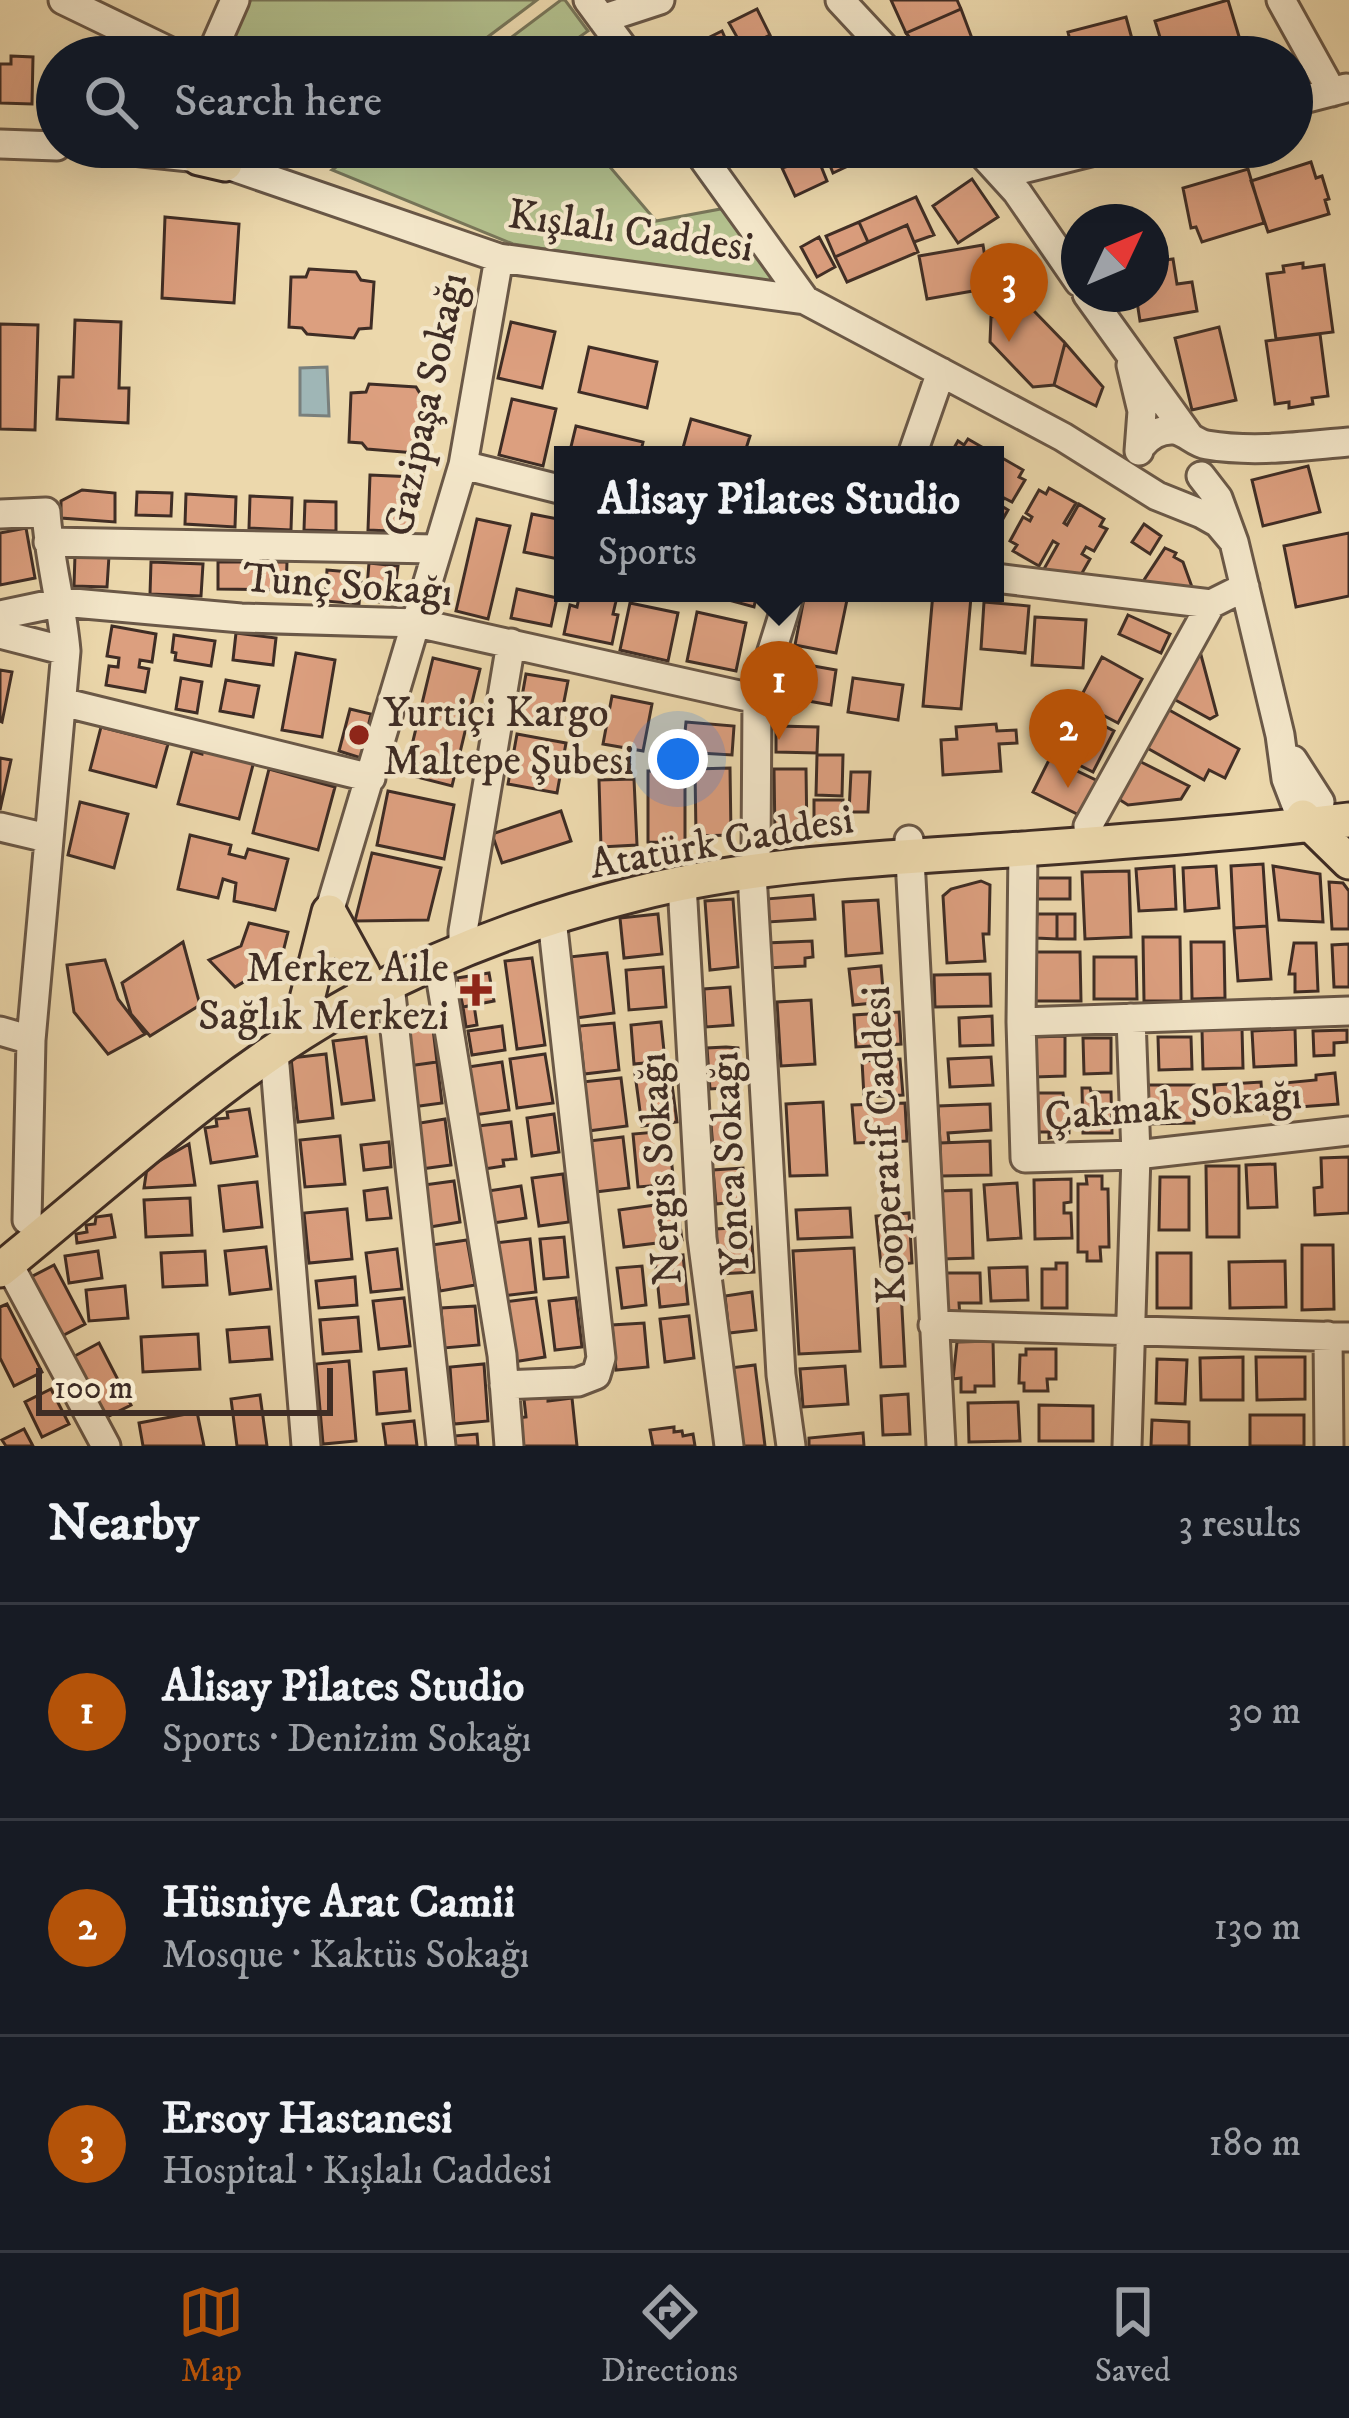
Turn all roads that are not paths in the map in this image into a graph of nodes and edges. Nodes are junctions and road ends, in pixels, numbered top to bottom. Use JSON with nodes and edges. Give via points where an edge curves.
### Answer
{"nodes":[{"id":1,"x":63,"y":0,"type":"edge"},
{"id":2,"x":235,"y":0,"type":"edge"},
{"id":3,"x":660,"y":0,"type":"edge"},
{"id":4,"x":840,"y":0,"type":"edge"},
{"id":5,"x":1281,"y":0,"type":"edge"},
{"id":6,"x":595,"y":9,"type":"edge"},
{"id":7,"x":138,"y":36,"type":"edge"},
{"id":8,"x":219,"y":36,"type":"edge"},
{"id":9,"x":615,"y":36,"type":"edge"},
{"id":10,"x":873,"y":36,"type":"edge"},
{"id":11,"x":1305,"y":36,"type":"edge"},
{"id":12,"x":1313,"y":47,"type":"edge"},
{"id":13,"x":1341,"y":89,"type":"edge"},
{"id":14,"x":0,"y":144,"type":"edge"},
{"id":15,"x":36,"y":145,"type":"edge"},
{"id":16,"x":250,"y":168,"type":"edge"},
{"id":17,"x":710,"y":168,"type":"edge"},
{"id":18,"x":996,"y":168,"type":"edge"},
{"id":19,"x":1026,"y":168,"type":"edge"},
{"id":20,"x":1002,"y":174,"type":"junction"},
{"id":21,"x":1061,"y":257,"type":"edge"},
{"id":22,"x":499,"y":258,"type":"junction"},
{"id":23,"x":805,"y":300,"type":"junction"},
{"id":24,"x":1099,"y":312,"type":"edge"},
{"id":25,"x":1129,"y":355,"type":"junction"},
{"id":26,"x":941,"y":372,"type":"junction"},
{"id":27,"x":1064,"y":437,"type":"junction"},
{"id":28,"x":1349,"y":442,"type":"edge"},
{"id":29,"x":915,"y":446,"type":"edge"},
{"id":30,"x":1141,"y":448,"type":"junction"},
{"id":31,"x":1198,"y":456,"type":"junction"},
{"id":32,"x":463,"y":464,"type":"junction"},
{"id":33,"x":554,"y":488,"type":"edge"},
{"id":34,"x":1155,"y":491,"type":"junction"},
{"id":35,"x":0,"y":514,"type":"edge"},
{"id":36,"x":48,"y":542,"type":"junction"},
{"id":37,"x":1234,"y":542,"type":"junction"},
{"id":38,"x":436,"y":549,"type":"junction"},
{"id":39,"x":1004,"y":579,"type":"edge"},
{"id":40,"x":1245,"y":587,"type":"junction"},
{"id":41,"x":62,"y":602,"type":"junction"},
{"id":42,"x":787,"y":602,"type":"edge"},
{"id":43,"x":1211,"y":604,"type":"junction"},
{"id":44,"x":0,"y":615,"type":"edge"},
{"id":45,"x":417,"y":623,"type":"junction"},
{"id":46,"x":0,"y":634,"type":"edge"},
{"id":47,"x":511,"y":643,"type":"junction"},
{"id":48,"x":65,"y":651,"type":"junction"},
{"id":49,"x":757,"y":700,"type":"junction"},
{"id":50,"x":62,"y":701,"type":"junction"},
{"id":51,"x":371,"y":778,"type":"junction"},
{"id":52,"x":1329,"y":816,"type":"edge"},
{"id":53,"x":1088,"y":826,"type":"junction"},
{"id":54,"x":0,"y":827,"type":"edge"},
{"id":55,"x":47,"y":838,"type":"junction"},
{"id":56,"x":909,"y":848,"type":"junction"},
{"id":57,"x":1023,"y":849,"type":"junction"},
{"id":58,"x":1349,"y":862,"type":"edge"},
{"id":59,"x":754,"y":865,"type":"junction"},
{"id":60,"x":682,"y":884,"type":"junction"},
{"id":61,"x":329,"y":912,"type":"junction"},
{"id":62,"x":552,"y":919,"type":"junction"},
{"id":63,"x":455,"y":948,"type":"junction"},
{"id":64,"x":365,"y":986,"type":"junction"},
{"id":65,"x":1349,"y":1011,"type":"edge"},
{"id":66,"x":303,"y":1015,"type":"junction"},
{"id":67,"x":1131,"y":1018,"type":"junction"},
{"id":68,"x":1021,"y":1022,"type":"junction"},
{"id":69,"x":0,"y":1031,"type":"edge"},
{"id":70,"x":31,"y":1040,"type":"junction"},
{"id":71,"x":274,"y":1053,"type":"junction"},
{"id":72,"x":1349,"y":1131,"type":"edge"},
{"id":73,"x":1136,"y":1155,"type":"junction"},
{"id":74,"x":27,"y":1220,"type":"junction"},
{"id":75,"x":3,"y":1258,"type":"edge"},
{"id":76,"x":933,"y":1325,"type":"junction"},
{"id":77,"x":1133,"y":1329,"type":"junction"},
{"id":78,"x":1339,"y":1336,"type":"edge"},
{"id":79,"x":505,"y":1385,"type":"junction"},
{"id":80,"x":106,"y":1446,"type":"edge"},
{"id":81,"x":306,"y":1446,"type":"edge"},
{"id":82,"x":441,"y":1446,"type":"edge"},
{"id":83,"x":509,"y":1446,"type":"edge"},
{"id":84,"x":729,"y":1446,"type":"edge"},
{"id":85,"x":791,"y":1446,"type":"edge"},
{"id":86,"x":941,"y":1446,"type":"edge"},
{"id":87,"x":1127,"y":1446,"type":"edge"},
{"id":88,"x":1329,"y":1446,"type":"edge"}],
"edges":[{"from":1,"to":7,"type":"street"},
{"from":2,"to":8,"type":"street"},
{"from":3,"to":6,"type":"street"},
{"from":4,"to":10,"type":"street"},
{"from":5,"to":11,"type":"street"},
{"from":6,"to":9,"type":"street"},
{"from":12,"to":13,"type":"street"},
{"from":14,"to":15,"type":"street"},
{"from":16,"to":22,"type":"street","name":"Kışlalı Caddesi"},
{"from":17,"to":23,"type":"street"},
{"from":18,"to":20,"type":"street"},
{"from":19,"to":20,"type":"street"},
{"from":20,"to":21,"type":"street"},
{"from":22,"to":23,"type":"street","name":"Kışlalı Caddesi"},
{"from":22,"to":32,"type":"street","name":"Gazipaşa Sokağı"},
{"from":23,"to":26,"type":"street","name":"Kışlalı Caddesi"},
{"from":24,"to":25,"type":"street"},
{"from":25,"to":30,"type":"street"},
{"from":25,"to":31,"type":"street"},
{"from":26,"to":27,"type":"street","name":"Kışlalı Caddesi"},
{"from":26,"to":29,"type":"street"},
{"from":27,"to":30,"type":"street","name":"Kışlalı Caddesi","via":[[1123,453]]},
{"from":27,"to":34,"type":"street","name":"Kışlalı Caddesi"},
{"from":28,"to":31,"type":"street"},
{"from":30,"to":31,"type":"street","via":[[1158,432],[1179,431]]},
{"from":30,"to":34,"type":"street","via":[[1136,469]]},
{"from":31,"to":34,"type":"street","via":[[1190,491]]},
{"from":31,"to":37,"type":"street"},
{"from":32,"to":33,"type":"street"},
{"from":32,"to":38,"type":"street","name":"Gazipaşa Sokağı"},
{"from":34,"to":37,"type":"street","name":"Kışlalı Caddesi","via":[[1218,524]]},
{"from":35,"to":36,"type":"street","via":[[46,512]]},
{"from":36,"to":38,"type":"street"},
{"from":36,"to":41,"type":"street"},
{"from":37,"to":40,"type":"street"},
{"from":38,"to":45,"type":"street","name":"Gazipaşa Sokağı"},
{"from":39,"to":43,"type":"street"},
{"from":40,"to":43,"type":"street"},
{"from":40,"to":52,"type":"street","via":[[1286,778]]},
{"from":41,"to":44,"type":"street","name":"Tunç Sokağı"},
{"from":41,"to":45,"type":"street","name":"Tunç Sokağı"},
{"from":41,"to":48,"type":"street"},
{"from":42,"to":49,"type":"street","name":"Yonca Sokağı"},
{"from":43,"to":53,"type":"street"},
{"from":45,"to":47,"type":"street","name":"Tunç Sokağı"},
{"from":45,"to":51,"type":"street","name":"Gazipaşa Sokağı"},
{"from":46,"to":48,"type":"street"},
{"from":47,"to":49,"type":"street","name":"Tunç Sokağı"},
{"from":47,"to":63,"type":"street"},
{"from":48,"to":50,"type":"street"},
{"from":49,"to":59,"type":"street","name":"Yonca Sokağı"},
{"from":50,"to":51,"type":"street"},
{"from":50,"to":55,"type":"street"},
{"from":51,"to":61,"type":"street","name":"Gazipaşa Sokağı"},
{"from":52,"to":53,"type":"main road","name":"Atatürk Caddesi"},
{"from":52,"to":57,"type":"main road","name":"Atatürk Caddesi"},
{"from":52,"to":58,"type":"main road"},
{"from":53,"to":56,"type":"main road","name":"Atatürk Caddesi"},
{"from":54,"to":55,"type":"street"},
{"from":55,"to":70,"type":"street"},
{"from":56,"to":57,"type":"main road","name":"Atatürk Caddesi"},
{"from":56,"to":59,"type":"main road","name":"Atatürk Caddesi"},
{"from":56,"to":76,"type":"street","name":"Kooperatif Caddesi"},
{"from":57,"to":68,"type":"street","name":"Çakmak Sokağı"},
{"from":59,"to":60,"type":"main road","name":"Atatürk Caddesi"},
{"from":59,"to":63,"type":"main road","name":"Atatürk Caddesi","via":[[632,877]]},
{"from":59,"to":85,"type":"street","name":"Yonca Sokağı"},
{"from":60,"to":62,"type":"main road","name":"Atatürk Caddesi"},
{"from":60,"to":84,"type":"street","name":"Nergis Sokağı","via":[[702,1238]]},
{"from":61,"to":64,"type":"main road"},
{"from":61,"to":66,"type":"main road"},
{"from":62,"to":63,"type":"main road","name":"Atatürk Caddesi"},
{"from":62,"to":79,"type":"street","via":[[601,1358],[596,1375],[578,1382]]},
{"from":63,"to":64,"type":"main road","name":"Atatürk Caddesi"},
{"from":63,"to":79,"type":"street"},
{"from":64,"to":66,"type":"main road","name":"Atatürk Caddesi"},
{"from":64,"to":71,"type":"main road","name":"Atatürk Caddesi"},
{"from":64,"to":82,"type":"street"},
{"from":65,"to":67,"type":"street"},
{"from":66,"to":74,"type":"main road","name":"Atatürk Caddesi"},
{"from":67,"to":68,"type":"street"},
{"from":67,"to":73,"type":"street"},
{"from":68,"to":73,"type":"street","name":"Çakmak Sokağı","via":[[1025,1158]]},
{"from":69,"to":70,"type":"street"},
{"from":70,"to":74,"type":"street"},
{"from":71,"to":75,"type":"main road","name":"Atatürk Caddesi"},
{"from":71,"to":81,"type":"street"},
{"from":72,"to":73,"type":"street","name":"Çakmak Sokağı"},
{"from":73,"to":77,"type":"street"},
{"from":74,"to":75,"type":"main road","name":"Atatürk Caddesi"},
{"from":75,"to":80,"type":"street"},
{"from":76,"to":77,"type":"street"},
{"from":76,"to":86,"type":"street","name":"Kooperatif Caddesi"},
{"from":77,"to":78,"type":"street"},
{"from":77,"to":87,"type":"street"},
{"from":78,"to":88,"type":"street"},
{"from":79,"to":83,"type":"street"}]}
